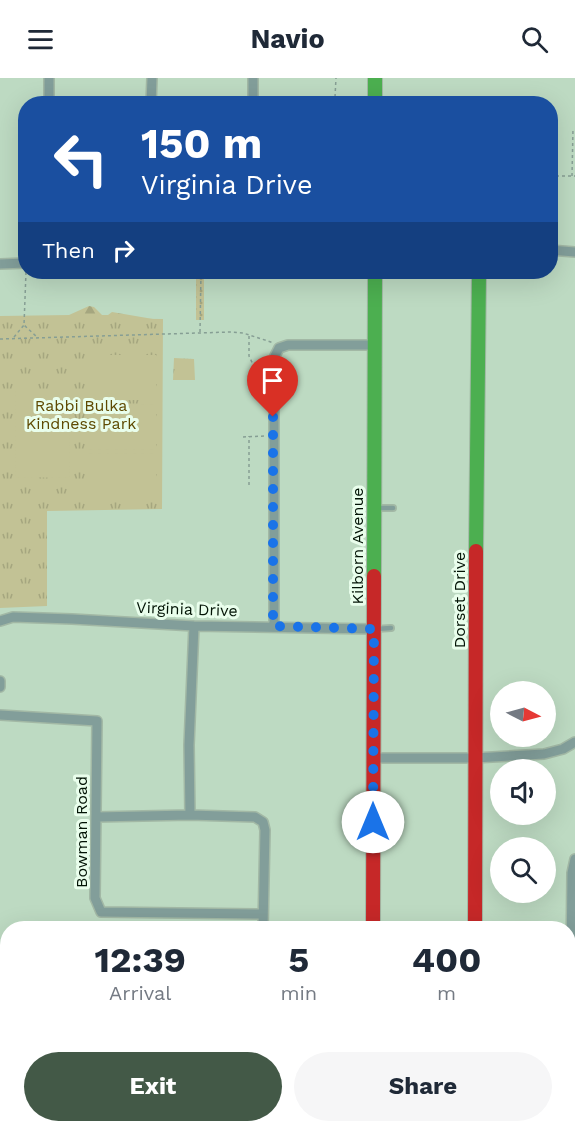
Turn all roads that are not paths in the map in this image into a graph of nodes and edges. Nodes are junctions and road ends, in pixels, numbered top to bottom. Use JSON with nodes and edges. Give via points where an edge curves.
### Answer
{"nodes":[{"id":1,"x":49,"y":78,"type":"edge"},
{"id":2,"x":152,"y":78,"type":"edge"},
{"id":3,"x":253,"y":78,"type":"edge"},
{"id":4,"x":375,"y":78,"type":"edge"},
{"id":5,"x":49,"y":96,"type":"edge"},
{"id":6,"x":151,"y":96,"type":"edge"},
{"id":7,"x":252,"y":96,"type":"edge"},
{"id":8,"x":375,"y":96,"type":"edge"},
{"id":9,"x":558,"y":251,"type":"edge"},
{"id":10,"x":575,"y":252,"type":"edge"},
{"id":11,"x":18,"y":263,"type":"edge"},
{"id":12,"x":0,"y":264,"type":"edge"},
{"id":13,"x":375,"y":279,"type":"edge"},
{"id":14,"x":479,"y":279,"type":"edge"},
{"id":15,"x":374,"y":345,"type":"junction"},
{"id":16,"x":374,"y":508,"type":"junction"},
{"id":17,"x":393,"y":508,"type":"dead end"},
{"id":18,"x":0,"y":621,"type":"edge"},
{"id":19,"x":194,"y":626,"type":"junction"},
{"id":20,"x":273,"y":626,"type":"junction"},
{"id":21,"x":391,"y":628,"type":"dead end"},
{"id":22,"x":374,"y":629,"type":"junction"},
{"id":23,"x":0,"y":681,"type":"edge"},
{"id":24,"x":0,"y":687,"type":"edge"},
{"id":25,"x":0,"y":715,"type":"edge"},
{"id":26,"x":575,"y":742,"type":"edge"},
{"id":27,"x":373,"y":758,"type":"junction"},
{"id":28,"x":475,"y":758,"type":"junction"},
{"id":29,"x":190,"y":815,"type":"junction"},
{"id":30,"x":96,"y":817,"type":"junction"},
{"id":31,"x":575,"y":859,"type":"edge"},
{"id":32,"x":263,"y":914,"type":"junction"},
{"id":33,"x":263,"y":921,"type":"edge"},
{"id":34,"x":373,"y":921,"type":"edge"},
{"id":35,"x":475,"y":921,"type":"edge"},
{"id":36,"x":572,"y":921,"type":"edge"}],
"edges":[{"from":1,"to":5,"type":"street"},
{"from":2,"to":6,"type":"street"},
{"from":3,"to":7,"type":"street"},
{"from":4,"to":8,"type":"street"},
{"from":9,"to":10,"type":"street"},
{"from":11,"to":12,"type":"street"},
{"from":13,"to":15,"type":"street","name":"Kilborn Avenue"},
{"from":14,"to":28,"type":"street","name":"Dorset Drive"},
{"from":15,"to":16,"type":"street","name":"Kilborn Avenue"},
{"from":15,"to":20,"type":"street","via":[[283,346],[274,358]]},
{"from":16,"to":17,"type":"lane"},
{"from":16,"to":22,"type":"street","name":"Kilborn Avenue"},
{"from":18,"to":19,"type":"street","name":"Virginia Drive","via":[[13,617]]},
{"from":19,"to":20,"type":"street","name":"Virginia Drive"},
{"from":19,"to":29,"type":"street"},
{"from":20,"to":22,"type":"street","name":"Virginia Drive"},
{"from":21,"to":22,"type":"lane"},
{"from":22,"to":27,"type":"street","name":"Kilborn Avenue"},
{"from":23,"to":24,"type":"street"},
{"from":25,"to":30,"type":"street","name":"Bowman Road","via":[[97,721]]},
{"from":26,"to":28,"type":"street","via":[[544,754]]},
{"from":27,"to":28,"type":"street"},
{"from":27,"to":34,"type":"street","name":"Kilborn Avenue"},
{"from":28,"to":35,"type":"street","name":"Dorset Drive"},
{"from":29,"to":30,"type":"street"},
{"from":29,"to":32,"type":"street","via":[[255,817],[263,822]]},
{"from":30,"to":32,"type":"street","name":"Bowman Road","via":[[95,898],[101,912]]},
{"from":31,"to":36,"type":"street"},
{"from":32,"to":33,"type":"street"}]}
